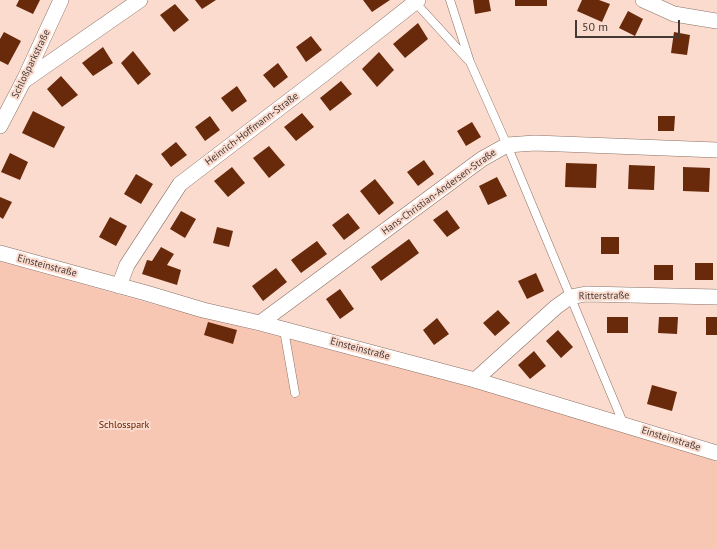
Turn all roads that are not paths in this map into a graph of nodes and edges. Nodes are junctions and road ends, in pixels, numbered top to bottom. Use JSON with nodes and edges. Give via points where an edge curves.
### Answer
{"nodes":[{"id":1,"x":61,"y":0,"type":"edge"},
{"id":2,"x":140,"y":0,"type":"edge"},
{"id":3,"x":450,"y":0,"type":"edge"},
{"id":4,"x":643,"y":0,"type":"edge"},
{"id":5,"x":415,"y":1,"type":"edge"},
{"id":6,"x":717,"y":21,"type":"edge"},
{"id":7,"x":470,"y":62,"type":"junction"},
{"id":8,"x":24,"y":80,"type":"junction"},
{"id":9,"x":0,"y":126,"type":"edge"},
{"id":10,"x":507,"y":145,"type":"junction"},
{"id":11,"x":717,"y":150,"type":"edge"},
{"id":12,"x":0,"y":253,"type":"edge"},
{"id":13,"x":119,"y":286,"type":"junction"},
{"id":14,"x":570,"y":297,"type":"junction"},
{"id":15,"x":717,"y":297,"type":"edge"},
{"id":16,"x":260,"y":323,"type":"junction"},
{"id":17,"x":284,"y":330,"type":"junction"},
{"id":18,"x":475,"y":380,"type":"junction"},
{"id":19,"x":295,"y":393,"type":"dead end"},
{"id":20,"x":624,"y":425,"type":"junction"},
{"id":21,"x":717,"y":453,"type":"edge"}],
"edges":[{"from":1,"to":8,"type":"street","name":"Schloßparkstraße"},
{"from":2,"to":8,"type":"street"},
{"from":3,"to":7,"type":"lane"},
{"from":4,"to":6,"type":"street","via":[[674,14]]},
{"from":5,"to":7,"type":"lane"},
{"from":5,"to":13,"type":"street","name":"Heinrich-Hoffmann-Straße","via":[[180,184],[127,265]]},
{"from":7,"to":10,"type":"lane"},
{"from":8,"to":9,"type":"street","name":"Schloßparkstraße"},
{"from":10,"to":11,"type":"street","name":"Hans-Christian-Andersen-Straße","via":[[535,143]]},
{"from":10,"to":14,"type":"lane"},
{"from":10,"to":16,"type":"street","name":"Hans-Christian-Andersen-Straße","via":[[482,159]]},
{"from":12,"to":13,"type":"street","name":"Einsteinstraße"},
{"from":13,"to":16,"type":"street","name":"Einsteinstraße"},
{"from":14,"to":15,"type":"street","name":"Ritterstraße","via":[[586,294]]},
{"from":14,"to":18,"type":"street","name":"Ritterstraße"},
{"from":14,"to":20,"type":"lane"},
{"from":16,"to":17,"type":"street","name":"Einsteinstraße"},
{"from":17,"to":18,"type":"street","name":"Einsteinstraße"},
{"from":17,"to":19,"type":"lane"},
{"from":18,"to":20,"type":"street","name":"Einsteinstraße"},
{"from":20,"to":21,"type":"street","name":"Einsteinstraße"}]}
